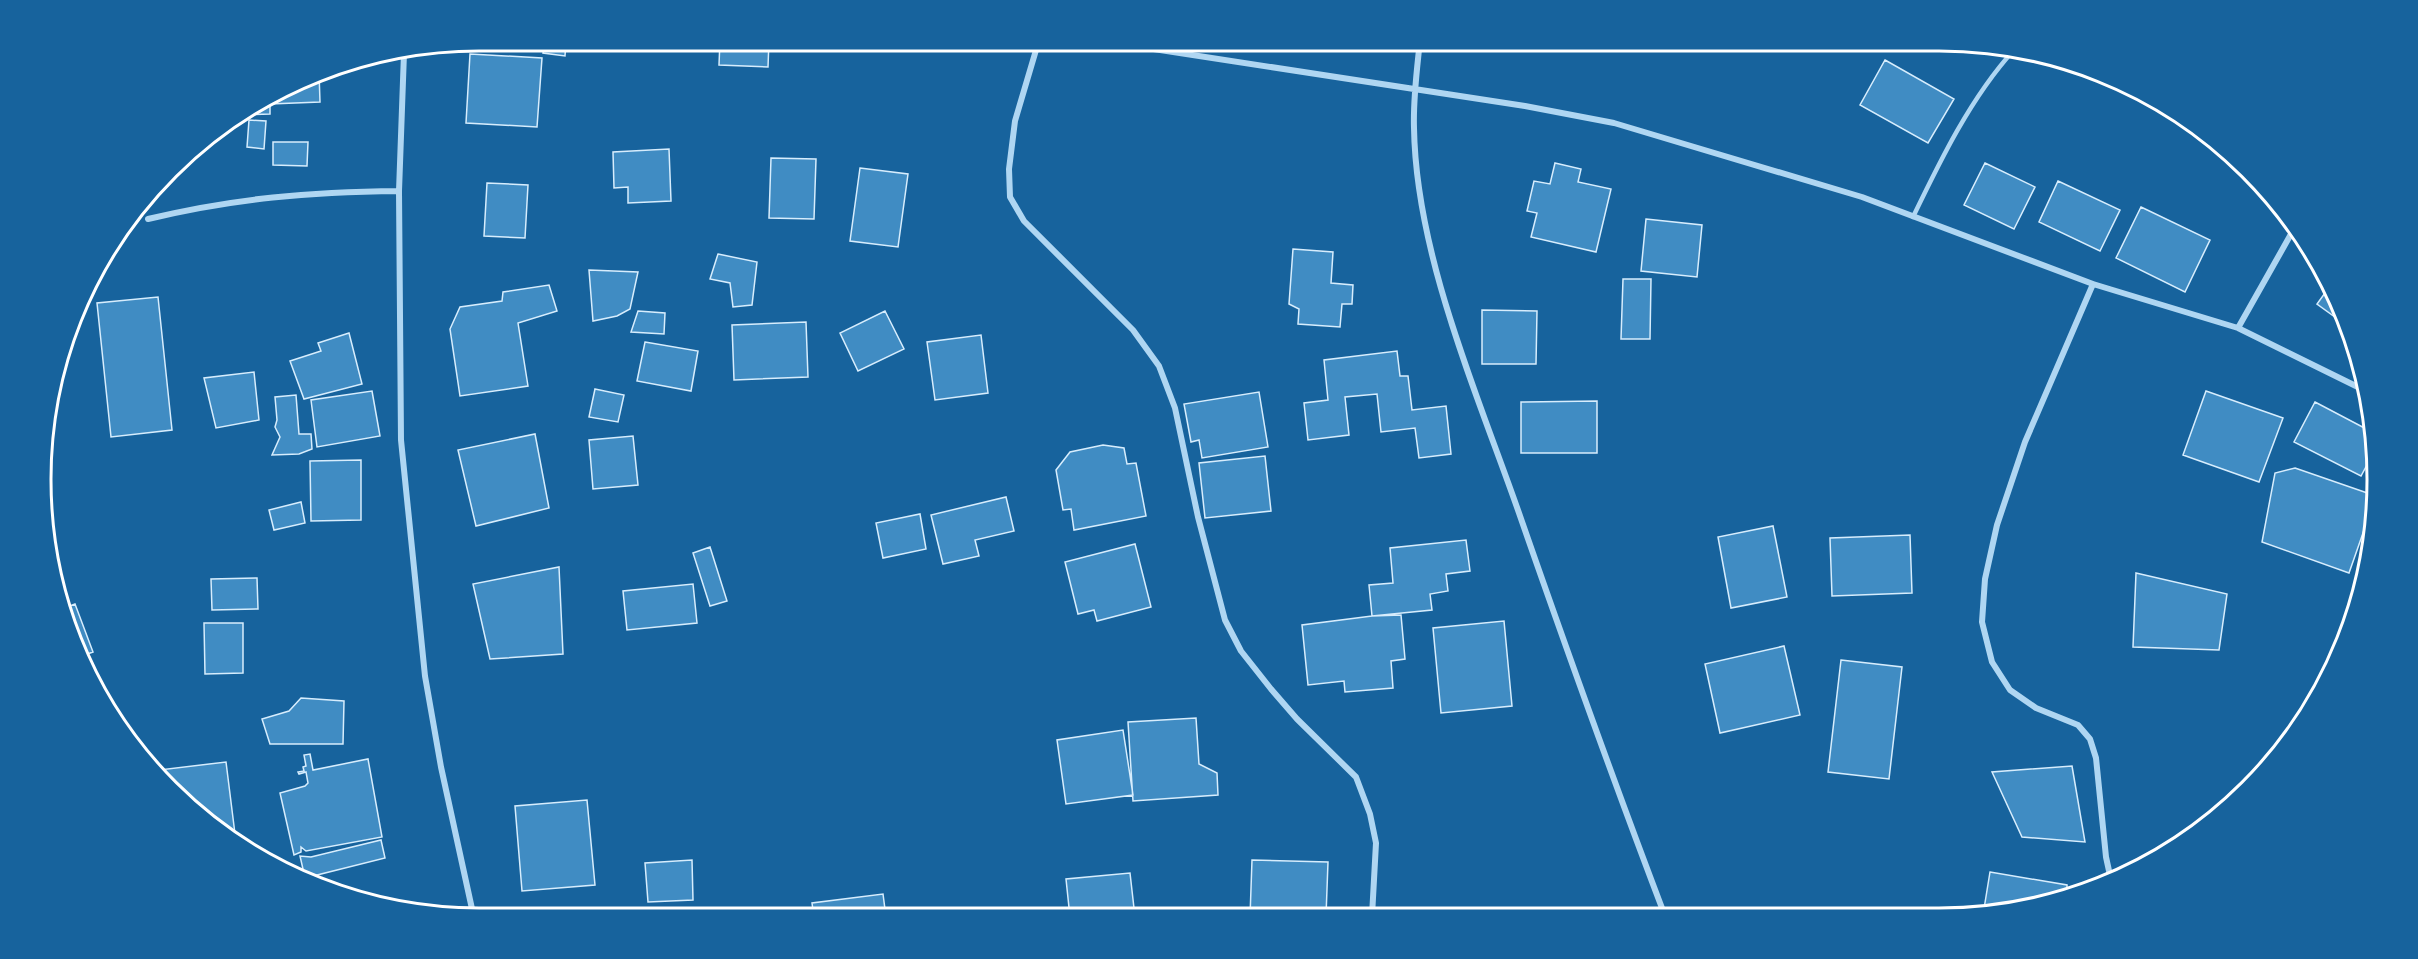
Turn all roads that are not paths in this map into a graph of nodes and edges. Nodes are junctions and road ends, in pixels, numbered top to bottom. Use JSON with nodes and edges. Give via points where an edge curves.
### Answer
{"nodes":[{"id":1,"x":1036,"y":51,"type":"edge"},
{"id":2,"x":1167,"y":51,"type":"edge"},
{"id":3,"x":1419,"y":51,"type":"edge"},
{"id":4,"x":2009,"y":57,"type":"edge"},
{"id":5,"x":404,"y":58,"type":"edge"},
{"id":6,"x":1414,"y":90,"type":"junction"},
{"id":7,"x":399,"y":191,"type":"junction"},
{"id":8,"x":1913,"y":217,"type":"junction"},
{"id":9,"x":148,"y":219,"type":"dead end"},
{"id":10,"x":2290,"y":235,"type":"edge"},
{"id":11,"x":2093,"y":284,"type":"junction"},
{"id":12,"x":2238,"y":328,"type":"junction"},
{"id":13,"x":2356,"y":386,"type":"edge"},
{"id":14,"x":2109,"y":872,"type":"edge"},
{"id":15,"x":472,"y":908,"type":"edge"},
{"id":16,"x":1372,"y":908,"type":"edge"},
{"id":17,"x":1662,"y":908,"type":"edge"}],
"edges":[{"from":1,"to":16,"type":"street","via":[[1015,121],[1010,197],[1024,221],[1133,330],[1159,366],[1174,408],[1225,620],[1240,651],[1271,689],[1356,777],[1376,843]]},
{"from":2,"to":6,"type":"street"},
{"from":3,"to":6,"type":"street"},
{"from":4,"to":8,"type":"lane","via":[[1964,121]]},
{"from":5,"to":7,"type":"street"},
{"from":6,"to":8,"type":"street","via":[[1614,123],[1862,197]]},
{"from":6,"to":17,"type":"street","via":[[1422,207],[1447,310],[1609,770]]},
{"from":7,"to":9,"type":"street","via":[[249,198]]},
{"from":7,"to":15,"type":"street","via":[[401,440],[415,579],[429,699]]},
{"from":8,"to":11,"type":"street"},
{"from":10,"to":12,"type":"street"},
{"from":11,"to":12,"type":"street"},
{"from":11,"to":14,"type":"street","via":[[2025,442],[2001,515],[1985,579],[1982,622],[1992,662],[2010,690],[2036,708],[2078,725],[2090,739],[2096,758]]},
{"from":12,"to":13,"type":"street"}]}
